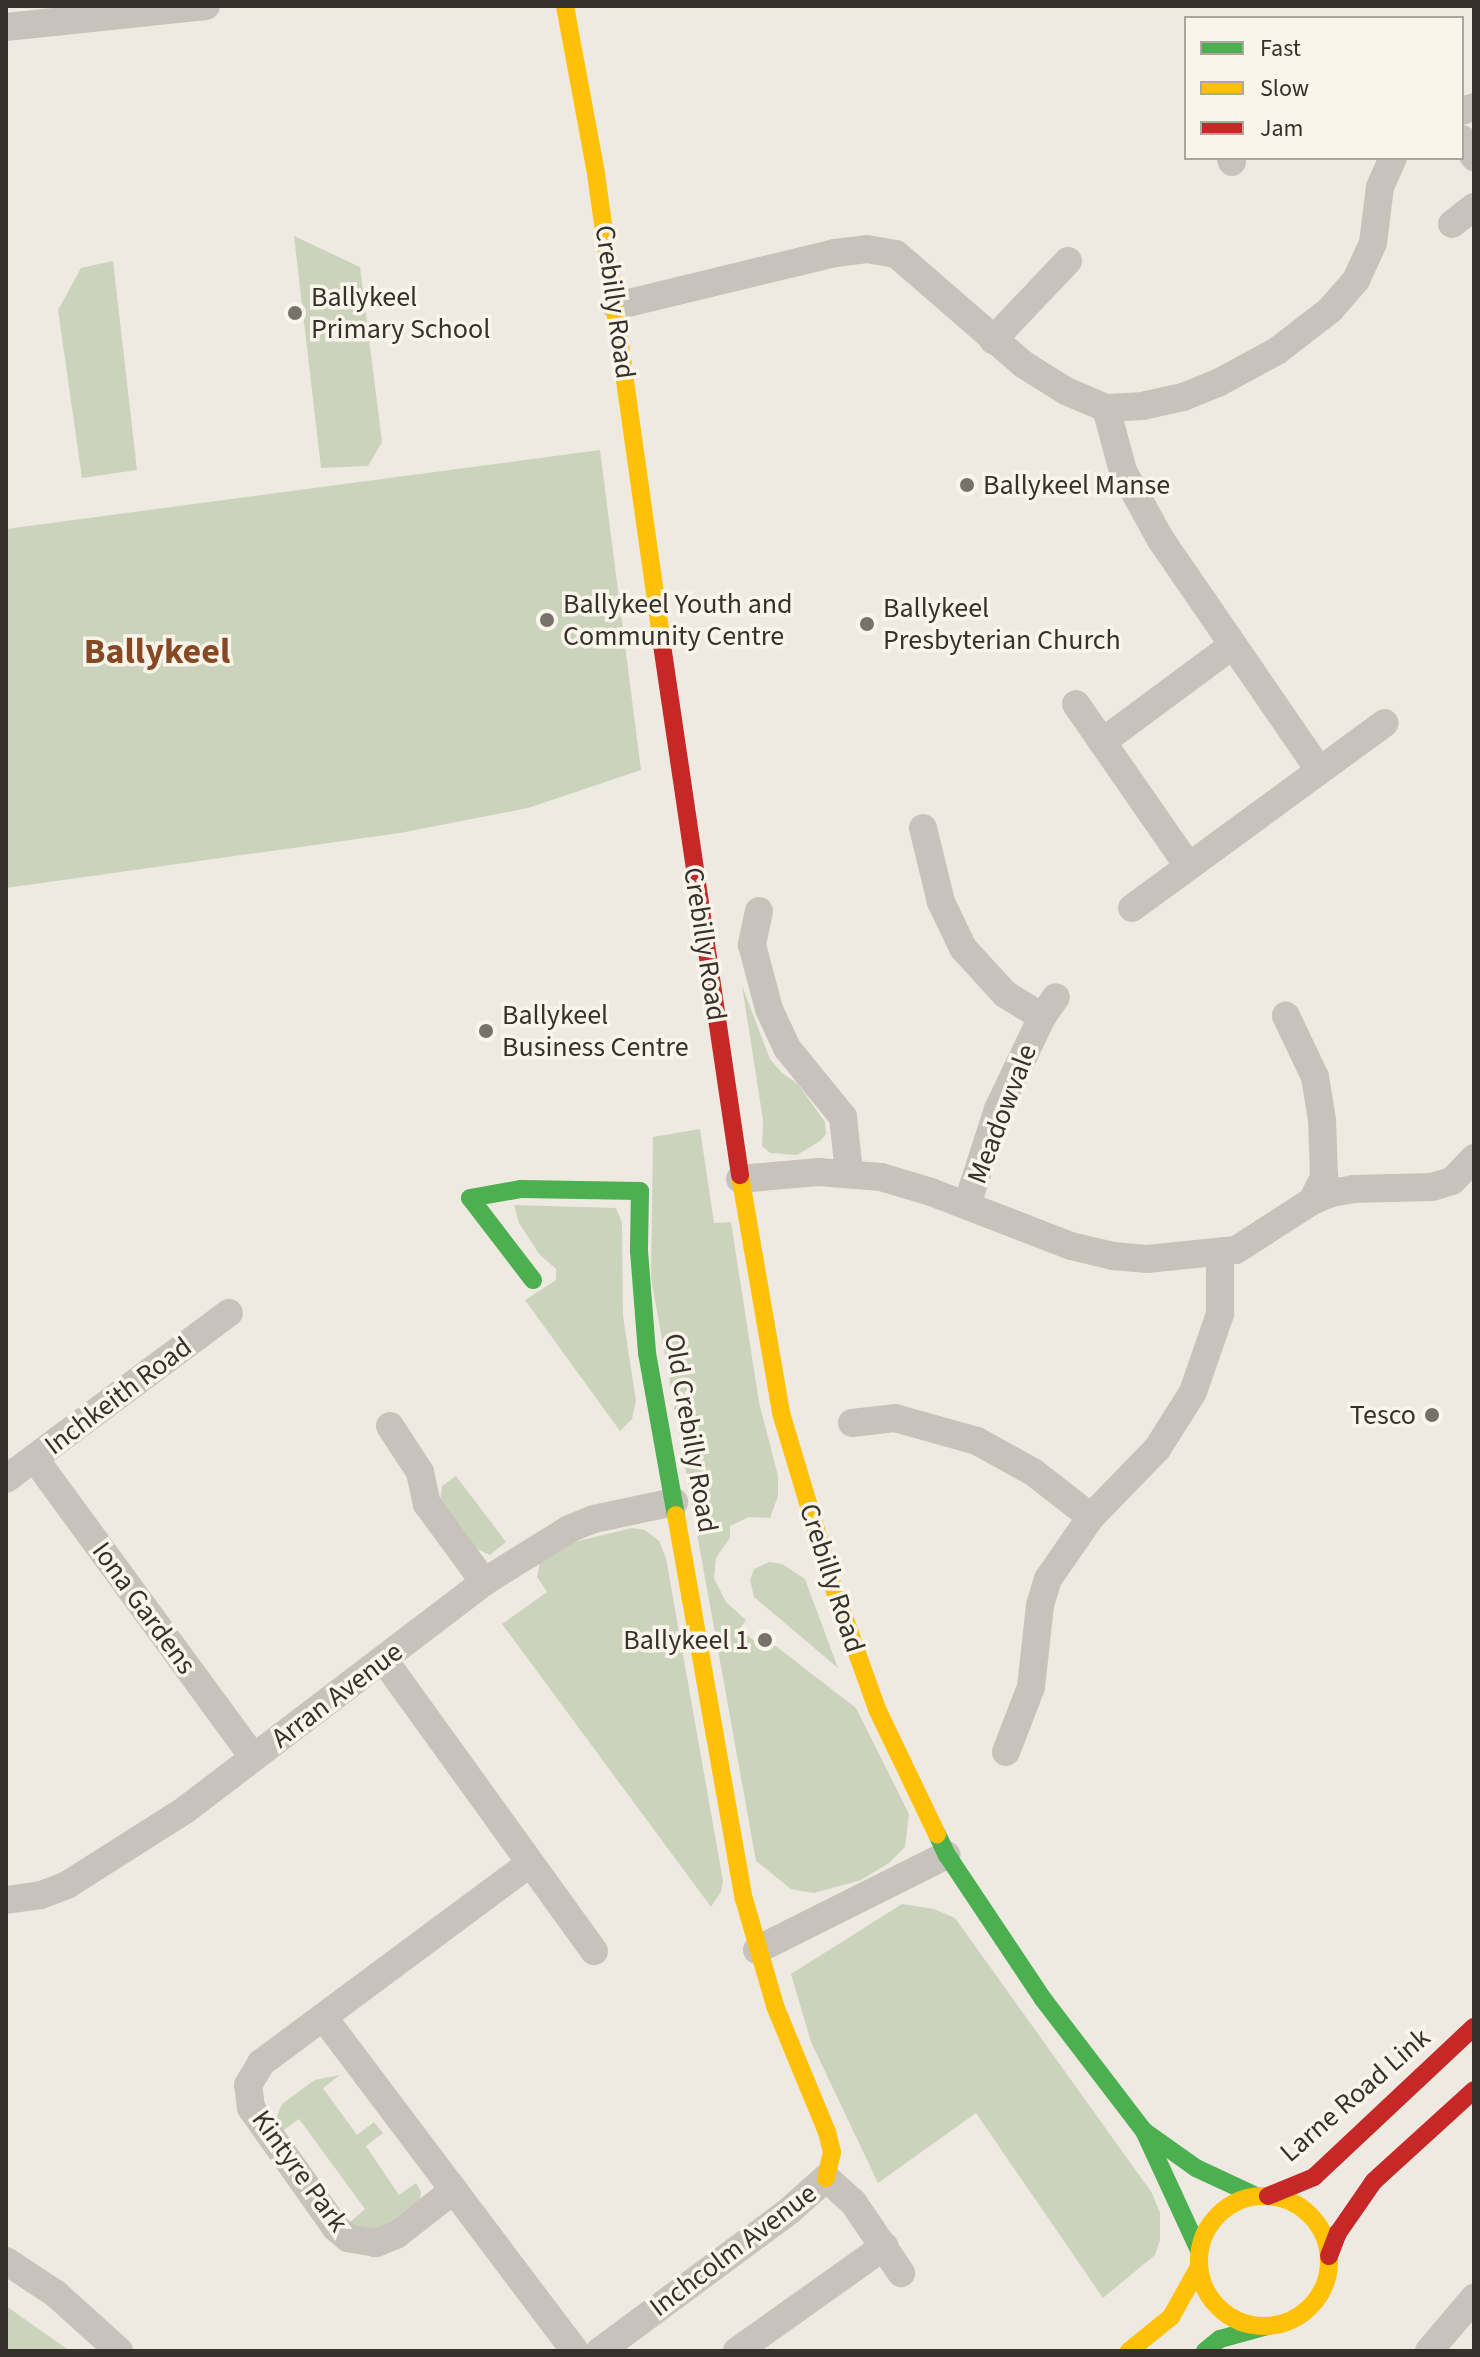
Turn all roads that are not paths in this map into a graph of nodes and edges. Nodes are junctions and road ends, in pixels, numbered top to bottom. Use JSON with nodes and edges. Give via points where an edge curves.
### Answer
{"nodes":[{"id":1,"x":206,"y":6,"type":"edge"},
{"id":2,"x":565,"y":6,"type":"edge"},
{"id":3,"x":6,"y":27,"type":"edge"},
{"id":4,"x":1392,"y":160,"type":"edge"},
{"id":5,"x":1068,"y":261,"type":"dead end"},
{"id":6,"x":616,"y":306,"type":"junction"},
{"id":7,"x":993,"y":340,"type":"junction"},
{"id":8,"x":1106,"y":408,"type":"junction"},
{"id":9,"x":1233,"y":645,"type":"junction"},
{"id":10,"x":1076,"y":704,"type":"dead end"},
{"id":11,"x":1385,"y":723,"type":"dead end"},
{"id":12,"x":1102,"y":742,"type":"junction"},
{"id":13,"x":1319,"y":770,"type":"junction"},
{"id":14,"x":923,"y":828,"type":"dead end"},
{"id":15,"x":1188,"y":866,"type":"junction"},
{"id":16,"x":1132,"y":908,"type":"dead end"},
{"id":17,"x":759,"y":911,"type":"dead end"},
{"id":18,"x":1286,"y":1016,"type":"dead end"},
{"id":19,"x":1474,"y":1158,"type":"edge"},
{"id":20,"x":849,"y":1172,"type":"junction"},
{"id":21,"x":740,"y":1179,"type":"junction"},
{"id":22,"x":1312,"y":1201,"type":"junction"},
{"id":23,"x":967,"y":1205,"type":"junction"},
{"id":24,"x":1220,"y":1255,"type":"junction"},
{"id":25,"x":533,"y":1280,"type":"dead end"},
{"id":26,"x":229,"y":1313,"type":"dead end"},
{"id":27,"x":852,"y":1423,"type":"dead end"},
{"id":28,"x":390,"y":1426,"type":"dead end"},
{"id":29,"x":35,"y":1459,"type":"junction"},
{"id":30,"x":6,"y":1479,"type":"edge"},
{"id":31,"x":674,"y":1502,"type":"junction"},
{"id":32,"x":1091,"y":1517,"type":"junction"},
{"id":33,"x":484,"y":1582,"type":"junction"},
{"id":34,"x":384,"y":1660,"type":"junction"},
{"id":35,"x":1006,"y":1752,"type":"dead end"},
{"id":36,"x":253,"y":1757,"type":"junction"},
{"id":37,"x":947,"y":1855,"type":"junction"},
{"id":38,"x":530,"y":1863,"type":"junction"},
{"id":39,"x":6,"y":1900,"type":"edge"},
{"id":40,"x":757,"y":1950,"type":"junction"},
{"id":41,"x":594,"y":1951,"type":"dead end"},
{"id":42,"x":324,"y":2018,"type":"junction"},
{"id":43,"x":1474,"y":2027,"type":"edge"},
{"id":44,"x":1474,"y":2090,"type":"edge"},
{"id":45,"x":1144,"y":2131,"type":"junction"},
{"id":46,"x":826,"y":2178,"type":"junction"},
{"id":47,"x":454,"y":2190,"type":"junction"},
{"id":48,"x":1262,"y":2196,"type":"junction"},
{"id":49,"x":885,"y":2246,"type":"junction"},
{"id":50,"x":1329,"y":2256,"type":"junction"},
{"id":51,"x":1199,"y":2258,"type":"junction"},
{"id":52,"x":6,"y":2261,"type":"edge"},
{"id":53,"x":901,"y":2273,"type":"dead end"},
{"id":54,"x":1474,"y":2298,"type":"edge"},
{"id":55,"x":1268,"y":2326,"type":"junction"},
{"id":56,"x":119,"y":2351,"type":"edge"},
{"id":57,"x":575,"y":2351,"type":"edge"},
{"id":58,"x":600,"y":2351,"type":"edge"},
{"id":59,"x":737,"y":2351,"type":"edge"},
{"id":60,"x":1129,"y":2351,"type":"edge"},
{"id":61,"x":1205,"y":2351,"type":"edge"},
{"id":62,"x":1429,"y":2351,"type":"edge"}],
"edges":[{"from":1,"to":3,"type":"street"},
{"from":2,"to":6,"type":"street","name":"Crebilly Road"},
{"from":4,"to":8,"type":"street","via":[[1380,187],[1373,243],[1356,280],[1330,310],[1277,351],[1218,383],[1183,397]]},
{"from":5,"to":7,"type":"street"},
{"from":6,"to":7,"type":"street","via":[[867,249],[896,254]]},
{"from":6,"to":21,"type":"street","name":"Crebilly Road"},
{"from":7,"to":8,"type":"street","via":[[1066,391]]},
{"from":8,"to":9,"type":"street","via":[[1123,471],[1161,540]]},
{"from":9,"to":12,"type":"street"},
{"from":9,"to":13,"type":"street"},
{"from":10,"to":12,"type":"street"},
{"from":11,"to":13,"type":"street"},
{"from":12,"to":15,"type":"street"},
{"from":13,"to":15,"type":"street"},
{"from":14,"to":23,"type":"street","name":"Meadowvale","via":[[941,902],[963,948],[1005,994],[1049,1007],[998,1109]]},
{"from":15,"to":16,"type":"street"},
{"from":17,"to":20,"type":"street","via":[[752,945],[763,993],[787,1048],[843,1117]]},
{"from":18,"to":22,"type":"street","via":[[1312,1068],[1322,1120],[1324,1177]]},
{"from":19,"to":22,"type":"street","name":"Meadowvale","via":[[1452,1181],[1432,1187],[1353,1189]]},
{"from":20,"to":21,"type":"street","name":"Meadowvale"},
{"from":20,"to":23,"type":"street","name":"Meadowvale","via":[[907,1183]]},
{"from":21,"to":37,"type":"street","name":"Crebilly Road","via":[[781,1413],[813,1522],[877,1709]]},
{"from":22,"to":24,"type":"street","name":"Meadowvale","via":[[1251,1243]]},
{"from":23,"to":24,"type":"street","name":"Meadowvale","via":[[1071,1246],[1113,1256]]},
{"from":24,"to":32,"type":"street","via":[[1220,1314],[1193,1392],[1157,1449]]},
{"from":25,"to":31,"type":"street","name":"Old Crebilly Road","via":[[470,1198],[521,1189],[640,1191],[647,1353]]},
{"from":26,"to":29,"type":"street","name":"Inchkeith Road"},
{"from":27,"to":32,"type":"street","via":[[895,1418],[977,1441],[1033,1472]]},
{"from":28,"to":33,"type":"street","via":[[420,1472],[427,1504]]},
{"from":29,"to":30,"type":"street","name":"Inchkeith Road"},
{"from":29,"to":36,"type":"street","name":"Iona Gardens"},
{"from":31,"to":33,"type":"street","name":"Arran Avenue","via":[[579,1525]]},
{"from":31,"to":40,"type":"street","name":"Old Crebilly Road"},
{"from":32,"to":35,"type":"street","via":[[1055,1565],[1043,1591],[1031,1687]]},
{"from":33,"to":34,"type":"street","name":"Arran Avenue"},
{"from":34,"to":36,"type":"street","name":"Arran Avenue"},
{"from":34,"to":38,"type":"street"},
{"from":36,"to":39,"type":"street","name":"Arran Avenue","via":[[185,1810],[90,1872],[53,1892]]},
{"from":37,"to":40,"type":"street"},
{"from":37,"to":45,"type":"street","name":"Crebilly Road","via":[[1043,1999]]},
{"from":38,"to":41,"type":"street"},
{"from":38,"to":42,"type":"street","name":"Kintyre Park"},
{"from":40,"to":46,"type":"street","via":[[827,2132],[832,2152]]},
{"from":42,"to":47,"type":"street"},
{"from":42,"to":47,"type":"street","name":"Kintyre Park","via":[[261,2063],[252,2074],[248,2095],[251,2108],[336,2228],[355,2241],[380,2242]]},
{"from":43,"to":48,"type":"street","name":"Larne Road Link","via":[[1314,2177]]},
{"from":44,"to":50,"type":"street","via":[[1374,2181],[1338,2233]]},
{"from":45,"to":48,"type":"street","name":"Crebilly Road","via":[[1196,2168]]},
{"from":45,"to":51,"type":"street","name":"Crebilly Road"},
{"from":46,"to":49,"type":"street","via":[[853,2202]]},
{"from":46,"to":58,"type":"street","name":"Inchcolm Avenue"},
{"from":47,"to":57,"type":"street"},
{"from":48,"to":50,"type":"street","via":[[1297,2205],[1313,2218]]},
{"from":48,"to":51,"type":"street","via":[[1227,2207],[1215,2218]]},
{"from":49,"to":53,"type":"street"},
{"from":49,"to":59,"type":"street"},
{"from":50,"to":55,"type":"street","via":[[1327,2277],[1312,2304],[1288,2322]]},
{"from":51,"to":55,"type":"street","via":[[1204,2287],[1214,2304],[1229,2317]]},
{"from":51,"to":60,"type":"street","via":[[1171,2317]]},
{"from":52,"to":56,"type":"street","via":[[56,2294]]},
{"from":54,"to":62,"type":"street"},
{"from":55,"to":61,"type":"street","via":[[1220,2339]]}]}
